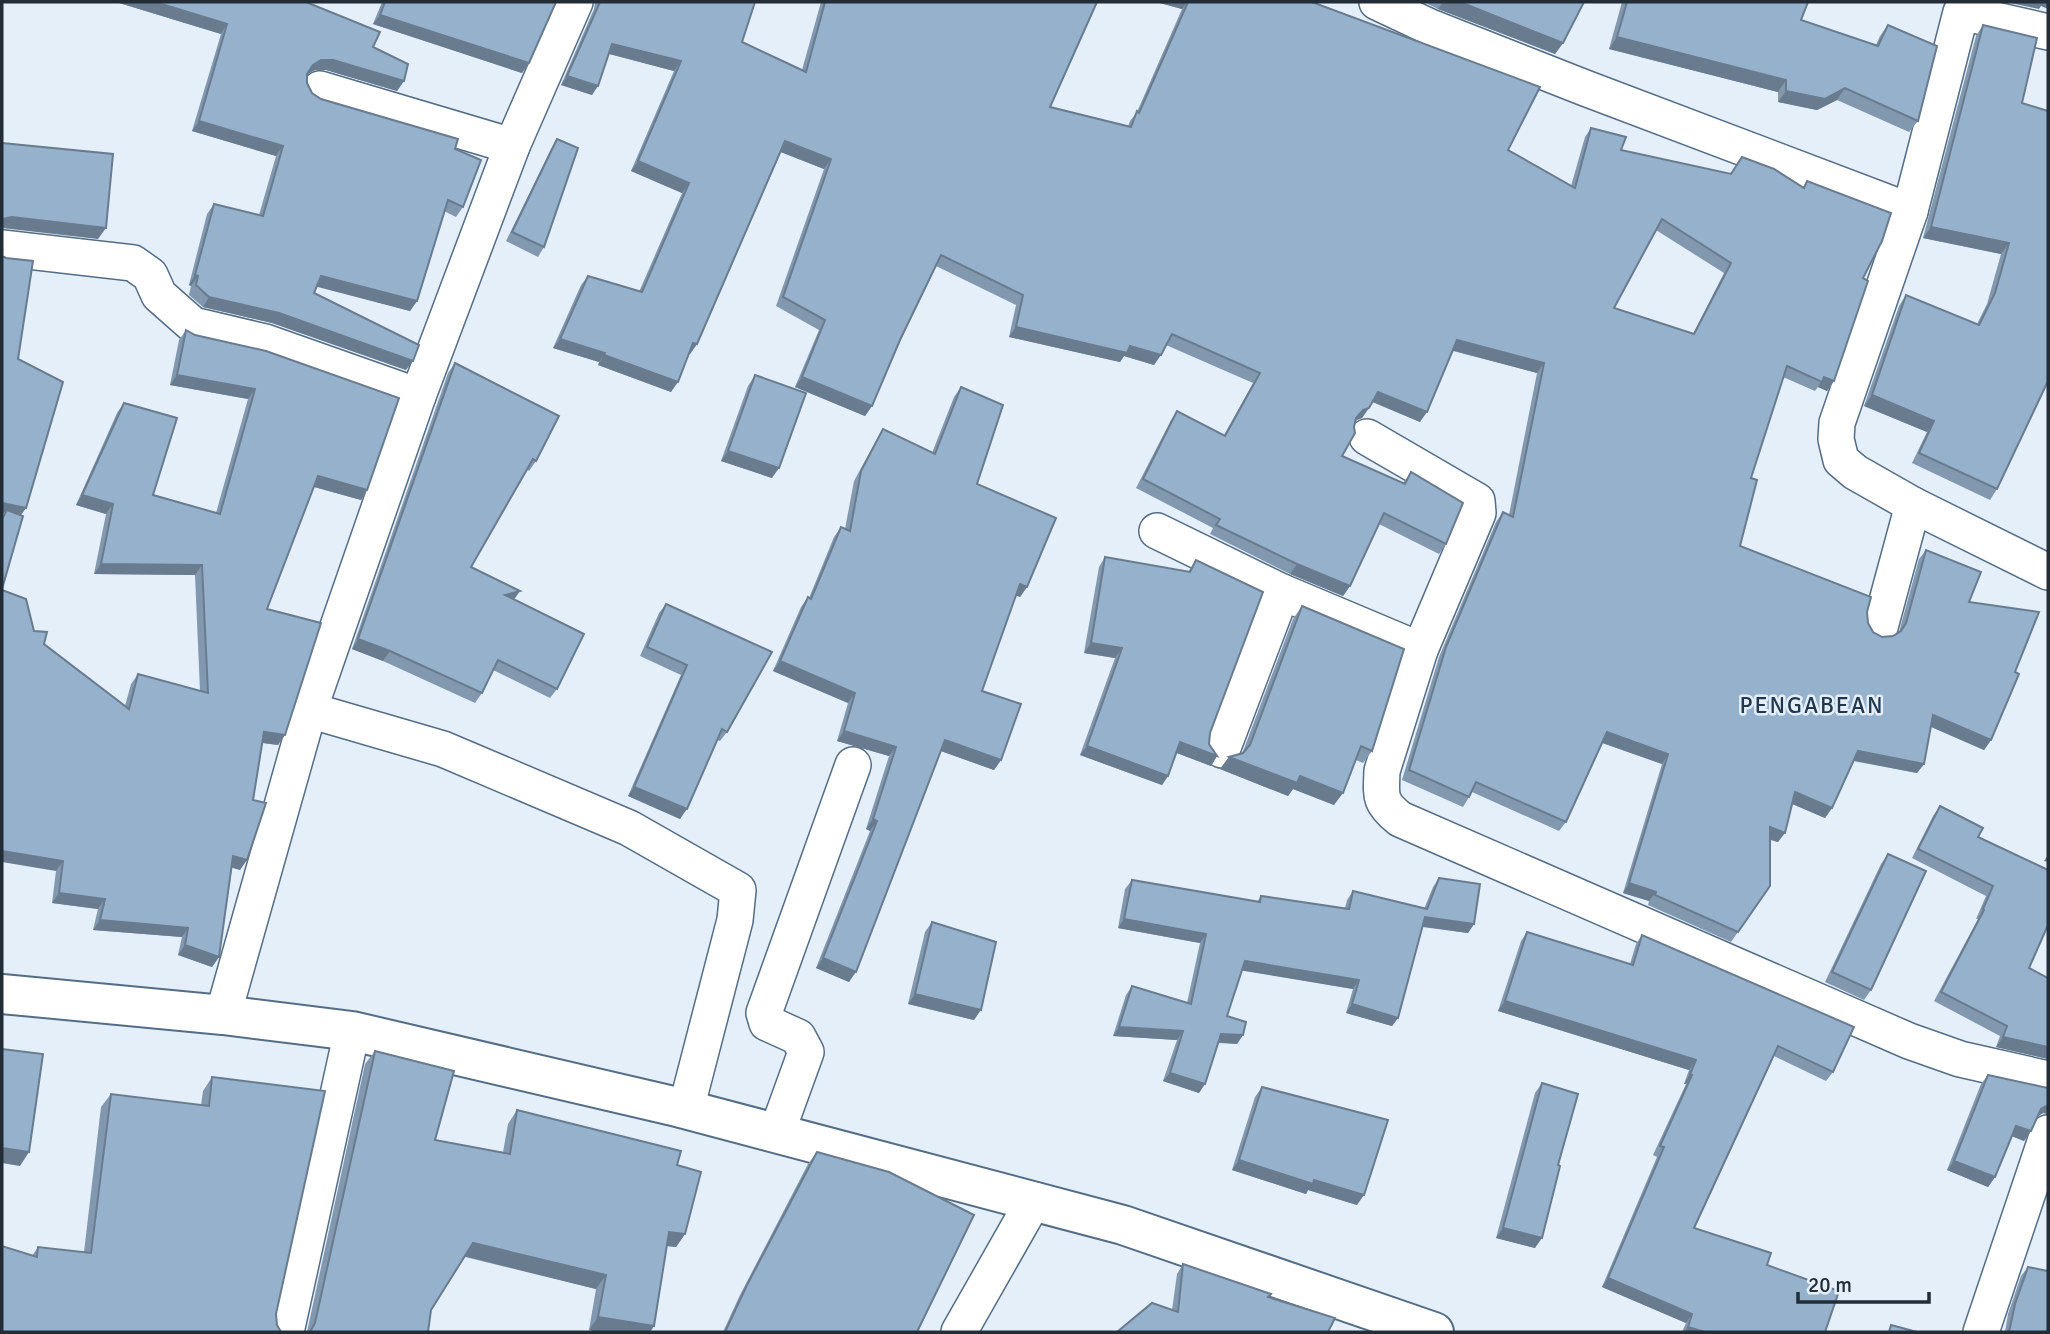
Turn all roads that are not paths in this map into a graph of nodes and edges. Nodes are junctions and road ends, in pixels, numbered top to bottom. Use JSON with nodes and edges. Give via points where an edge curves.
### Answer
{"nodes":[{"id":1,"x":575,"y":2,"type":"edge"},
{"id":2,"x":1377,"y":2,"type":"edge"},
{"id":3,"x":1962,"y":7,"type":"edge"},
{"id":4,"x":2048,"y":32,"type":"edge"},
{"id":5,"x":320,"y":89,"type":"dead end"},
{"id":6,"x":512,"y":146,"type":"junction"},
{"id":7,"x":1910,"y":211,"type":"junction"},
{"id":8,"x":2,"y":248,"type":"edge"},
{"id":9,"x":418,"y":396,"type":"junction"},
{"id":10,"x":1367,"y":437,"type":"dead end"},
{"id":11,"x":1913,"y":505,"type":"junction"},
{"id":12,"x":1157,"y":531,"type":"dead end"},
{"id":13,"x":2048,"y":572,"type":"edge"},
{"id":14,"x":1282,"y":592,"type":"junction"},
{"id":15,"x":1880,"y":627,"type":"dead end"},
{"id":16,"x":1420,"y":650,"type":"junction"},
{"id":17,"x":309,"y":710,"type":"junction"},
{"id":18,"x":1222,"y":750,"type":"dead end"},
{"id":19,"x":853,"y":765,"type":"dead end"},
{"id":20,"x":2,"y":993,"type":"edge"},
{"id":21,"x":223,"y":1015,"type":"junction"},
{"id":22,"x":352,"y":1031,"type":"junction"},
{"id":23,"x":2048,"y":1079,"type":"edge"},
{"id":24,"x":686,"y":1109,"type":"junction"},
{"id":25,"x":777,"y":1132,"type":"junction"},
{"id":26,"x":2048,"y":1133,"type":"edge"},
{"id":27,"x":1034,"y":1200,"type":"junction"},
{"id":28,"x":286,"y":1332,"type":"edge"},
{"id":29,"x":959,"y":1332,"type":"edge"},
{"id":30,"x":1434,"y":1332,"type":"edge"},
{"id":31,"x":1981,"y":1332,"type":"edge"}],
"edges":[{"from":1,"to":6,"type":"street"},
{"from":2,"to":7,"type":"street","via":[[1585,88]]},
{"from":3,"to":4,"type":"street"},
{"from":3,"to":7,"type":"street"},
{"from":5,"to":6,"type":"street"},
{"from":6,"to":9,"type":"street"},
{"from":7,"to":11,"type":"street","via":[[1837,423],[1836,439],[1841,460],[1855,472]]},
{"from":8,"to":9,"type":"street","via":[[133,262],[150,275],[159,295],[193,325],[265,342]]},
{"from":9,"to":17,"type":"street"},
{"from":10,"to":16,"type":"street","via":[[1477,501],[1478,513]]},
{"from":11,"to":13,"type":"street"},
{"from":11,"to":15,"type":"street"},
{"from":12,"to":14,"type":"street"},
{"from":14,"to":16,"type":"street"},
{"from":14,"to":18,"type":"street"},
{"from":16,"to":23,"type":"street","via":[[1382,771],[1386,807],[1400,819],[1909,1041],[1960,1059]]},
{"from":17,"to":21,"type":"street"},
{"from":17,"to":24,"type":"street","via":[[443,749],[629,828],[738,890],[735,920]]},
{"from":19,"to":25,"type":"street","via":[[764,1013],[767,1023],[798,1037],[806,1052]]},
{"from":20,"to":21,"type":"main road"},
{"from":21,"to":22,"type":"main road"},
{"from":22,"to":24,"type":"main road"},
{"from":22,"to":28,"type":"street"},
{"from":24,"to":25,"type":"main road"},
{"from":25,"to":27,"type":"main road"},
{"from":26,"to":31,"type":"street"},
{"from":27,"to":29,"type":"street"},
{"from":27,"to":30,"type":"main road","via":[[1124,1225]]}]}
